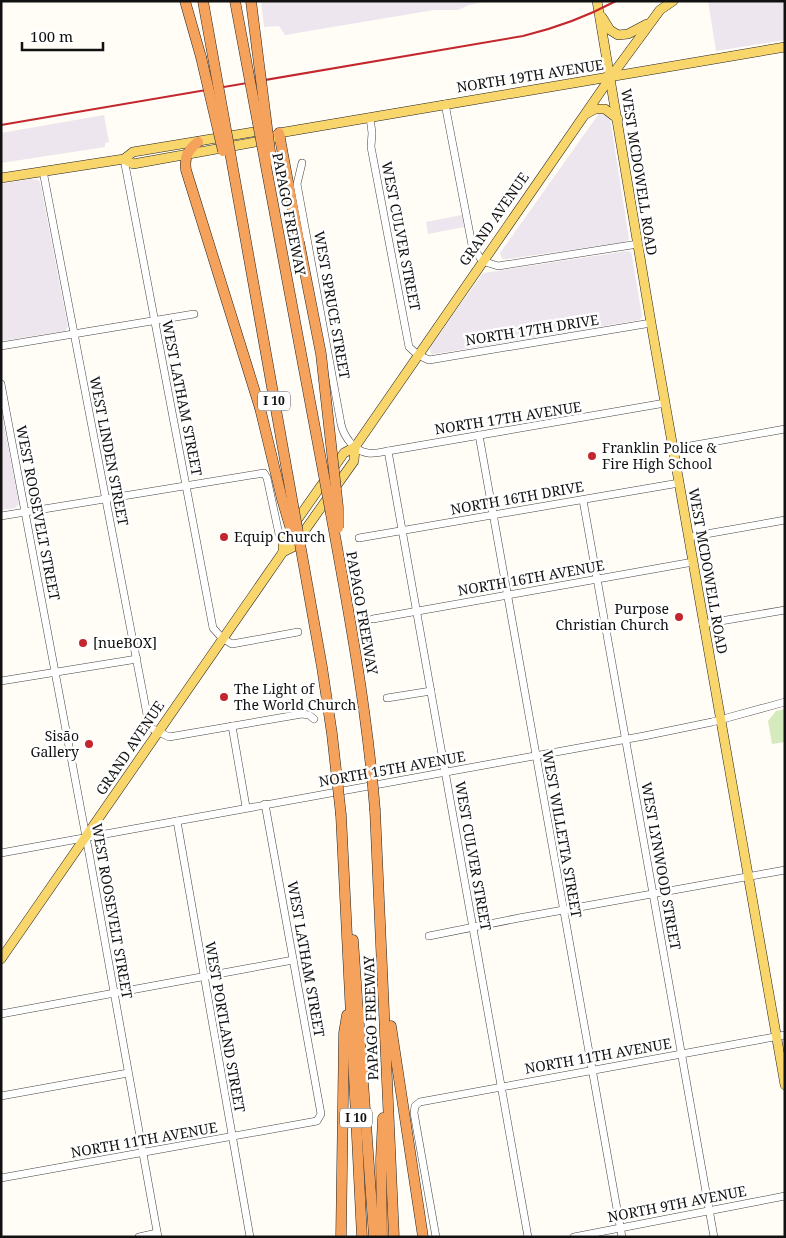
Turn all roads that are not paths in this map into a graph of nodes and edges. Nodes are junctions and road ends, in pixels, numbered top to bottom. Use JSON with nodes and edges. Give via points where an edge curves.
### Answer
{"nodes":[{"id":1,"x":184,"y":1,"type":"edge"},
{"id":2,"x":203,"y":1,"type":"edge"},
{"id":3,"x":234,"y":1,"type":"edge"},
{"id":4,"x":251,"y":1,"type":"edge"},
{"id":5,"x":672,"y":1,"type":"edge"},
{"id":6,"x":598,"y":6,"type":"edge"},
{"id":7,"x":661,"y":6,"type":"edge"},
{"id":8,"x":650,"y":23,"type":"junction"},
{"id":9,"x":785,"y":47,"type":"edge"},
{"id":10,"x":610,"y":78,"type":"junction"},
{"id":11,"x":445,"y":104,"type":"junction"},
{"id":12,"x":583,"y":115,"type":"junction"},
{"id":13,"x":370,"y":117,"type":"junction"},
{"id":14,"x":618,"y":119,"type":"junction"},
{"id":15,"x":279,"y":133,"type":"junction"},
{"id":16,"x":198,"y":142,"type":"junction"},
{"id":17,"x":186,"y":155,"type":"junction"},
{"id":18,"x":124,"y":159,"type":"junction"},
{"id":19,"x":302,"y":163,"type":"dead end"},
{"id":20,"x":43,"y":171,"type":"junction"},
{"id":21,"x":1,"y":178,"type":"edge"},
{"id":22,"x":242,"y":227,"type":"junction"},
{"id":23,"x":638,"y":244,"type":"junction"},
{"id":24,"x":282,"y":249,"type":"junction"},
{"id":25,"x":482,"y":261,"type":"junction"},
{"id":26,"x":194,"y":314,"type":"dead end"},
{"id":27,"x":154,"y":320,"type":"junction"},
{"id":28,"x":651,"y":323,"type":"junction"},
{"id":29,"x":74,"y":334,"type":"junction"},
{"id":30,"x":1,"y":346,"type":"edge"},
{"id":31,"x":418,"y":355,"type":"junction"},
{"id":32,"x":1,"y":384,"type":"edge"},
{"id":33,"x":665,"y":403,"type":"junction"},
{"id":34,"x":785,"y":429,"type":"edge"},
{"id":35,"x":478,"y":435,"type":"junction"},
{"id":36,"x":355,"y":447,"type":"junction"},
{"id":37,"x":673,"y":449,"type":"junction"},
{"id":38,"x":388,"y":451,"type":"junction"},
{"id":39,"x":679,"y":483,"type":"junction"},
{"id":40,"x":186,"y":486,"type":"junction"},
{"id":41,"x":106,"y":499,"type":"junction"},
{"id":42,"x":583,"y":500,"type":"junction"},
{"id":43,"x":26,"y":512,"type":"junction"},
{"id":44,"x":493,"y":515,"type":"junction"},
{"id":45,"x":1,"y":516,"type":"edge"},
{"id":46,"x":785,"y":520,"type":"edge"},
{"id":47,"x":403,"y":531,"type":"junction"},
{"id":48,"x":688,"y":537,"type":"junction"},
{"id":49,"x":359,"y":538,"type":"dead end"},
{"id":50,"x":283,"y":540,"type":"junction"},
{"id":51,"x":293,"y":548,"type":"junction"},
{"id":52,"x":283,"y":552,"type":"junction"},
{"id":53,"x":339,"y":559,"type":"junction"},
{"id":54,"x":693,"y":562,"type":"junction"},
{"id":55,"x":305,"y":575,"type":"junction"},
{"id":56,"x":597,"y":579,"type":"junction"},
{"id":57,"x":507,"y":595,"type":"junction"},
{"id":58,"x":785,"y":610,"type":"edge"},
{"id":59,"x":417,"y":611,"type":"junction"},
{"id":60,"x":373,"y":619,"type":"dead end"},
{"id":61,"x":703,"y":624,"type":"junction"},
{"id":62,"x":298,"y":632,"type":"dead end"},
{"id":63,"x":222,"y":638,"type":"junction"},
{"id":64,"x":137,"y":659,"type":"junction"},
{"id":65,"x":55,"y":672,"type":"junction"},
{"id":66,"x":1,"y":681,"type":"edge"},
{"id":67,"x":431,"y":691,"type":"junction"},
{"id":68,"x":387,"y":698,"type":"dead end"},
{"id":69,"x":785,"y":702,"type":"edge"},
{"id":70,"x":314,"y":719,"type":"dead end"},
{"id":71,"x":720,"y":720,"type":"junction"},
{"id":72,"x":232,"y":726,"type":"junction"},
{"id":73,"x":158,"y":732,"type":"junction"},
{"id":74,"x":626,"y":739,"type":"junction"},
{"id":75,"x":536,"y":756,"type":"junction"},
{"id":76,"x":446,"y":772,"type":"junction"},
{"id":77,"x":265,"y":804,"type":"junction"},
{"id":78,"x":246,"y":808,"type":"junction"},
{"id":79,"x":176,"y":821,"type":"junction"},
{"id":80,"x":86,"y":837,"type":"junction"},
{"id":81,"x":1,"y":853,"type":"edge"},
{"id":82,"x":344,"y":870,"type":"junction"},
{"id":83,"x":785,"y":870,"type":"edge"},
{"id":84,"x":748,"y":876,"type":"junction"},
{"id":85,"x":654,"y":894,"type":"junction"},
{"id":86,"x":562,"y":910,"type":"junction"},
{"id":87,"x":473,"y":927,"type":"junction"},
{"id":88,"x":430,"y":936,"type":"dead end"},
{"id":89,"x":1,"y":959,"type":"edge"},
{"id":90,"x":293,"y":960,"type":"junction"},
{"id":91,"x":384,"y":973,"type":"junction"},
{"id":92,"x":204,"y":976,"type":"junction"},
{"id":93,"x":114,"y":993,"type":"junction"},
{"id":94,"x":350,"y":1000,"type":"junction"},
{"id":95,"x":1,"y":1014,"type":"edge"},
{"id":96,"x":781,"y":1036,"type":"edge"},
{"id":97,"x":681,"y":1054,"type":"junction"},
{"id":98,"x":387,"y":1066,"type":"junction"},
{"id":99,"x":591,"y":1070,"type":"junction"},
{"id":100,"x":128,"y":1073,"type":"junction"},
{"id":101,"x":785,"y":1085,"type":"edge"},
{"id":102,"x":501,"y":1087,"type":"junction"},
{"id":103,"x":1,"y":1096,"type":"edge"},
{"id":104,"x":320,"y":1118,"type":"joint"},
{"id":105,"x":232,"y":1136,"type":"junction"},
{"id":106,"x":143,"y":1153,"type":"junction"},
{"id":107,"x":1,"y":1178,"type":"edge"},
{"id":108,"x":785,"y":1196,"type":"edge"},
{"id":109,"x":710,"y":1210,"type":"junction"},
{"id":110,"x":620,"y":1228,"type":"junction"},
{"id":111,"x":157,"y":1235,"type":"edge"},
{"id":112,"x":138,"y":1237,"type":"edge"},
{"id":113,"x":250,"y":1237,"type":"edge"},
{"id":114,"x":341,"y":1237,"type":"edge"},
{"id":115,"x":362,"y":1237,"type":"edge"},
{"id":116,"x":374,"y":1237,"type":"edge"},
{"id":117,"x":382,"y":1237,"type":"edge"},
{"id":118,"x":394,"y":1237,"type":"edge"},
{"id":119,"x":423,"y":1237,"type":"edge"},
{"id":120,"x":436,"y":1237,"type":"edge"},
{"id":121,"x":528,"y":1237,"type":"edge"},
{"id":122,"x":574,"y":1237,"type":"edge"},
{"id":123,"x":622,"y":1237,"type":"edge"},
{"id":124,"x":714,"y":1237,"type":"edge"}],
"edges":[{"from":1,"to":22,"type":"highway","bridge":true},
{"from":2,"to":22,"type":"highway","name":"PAPAGO FREEWAY","number":"I 10","bridge":true},
{"from":3,"to":24,"type":"highway","name":"PAPAGO FREEWAY","number":"I 10","bridge":true},
{"from":4,"to":24,"type":"highway","bridge":true},
{"from":5,"to":7,"type":"main road","name":"GRAND AVENUE"},
{"from":6,"to":8,"type":"main road","via":[[610,30],[618,36]]},
{"from":6,"to":10,"type":"main road","name":"WEST MCDOWELL ROAD"},
{"from":7,"to":8,"type":"main road","name":"GRAND AVENUE"},
{"from":8,"to":10,"type":"main road","name":"GRAND AVENUE"},
{"from":9,"to":10,"type":"main road","name":"NORTH 19TH AVENUE"},
{"from":10,"to":11,"type":"main road","name":"NORTH 19TH AVENUE"},
{"from":10,"to":12,"type":"main road","name":"GRAND AVENUE"},
{"from":10,"to":14,"type":"main road","name":"WEST MCDOWELL ROAD"},
{"from":11,"to":13,"type":"main road","name":"NORTH 19TH AVENUE"},
{"from":11,"to":25,"type":"street","via":[[472,245]]},
{"from":12,"to":14,"type":"main road","via":[[605,109]]},
{"from":12,"to":25,"type":"main road","name":"GRAND AVENUE"},
{"from":13,"to":15,"type":"main road","name":"NORTH 19TH AVENUE"},
{"from":13,"to":31,"type":"street","name":"WEST CULVER STREET","via":[[371,147],[409,347]]},
{"from":14,"to":23,"type":"main road","name":"WEST MCDOWELL ROAD"},
{"from":15,"to":16,"type":"main road","name":"NORTH 19TH AVENUE","via":[[270,129]]},
{"from":15,"to":17,"type":"main road","name":"NORTH 19TH AVENUE","via":[[272,139]]},
{"from":15,"to":53,"type":"highway","bridge":true,"via":[[321,354],[338,507]]},
{"from":16,"to":17,"type":"highway"},
{"from":16,"to":18,"type":"main road","name":"NORTH 19TH AVENUE","via":[[133,152]]},
{"from":17,"to":18,"type":"main road","name":"NORTH 19TH AVENUE","via":[[133,164]]},
{"from":17,"to":55,"type":"highway","bridge":true,"via":[[186,170],[258,401],[282,500]]},
{"from":18,"to":20,"type":"main road","name":"NORTH 19TH AVENUE"},
{"from":18,"to":27,"type":"street","name":"WEST LATHAM STREET"},
{"from":19,"to":36,"type":"street","name":"WEST SPRUCE STREET","via":[[298,184],[341,424]]},
{"from":20,"to":21,"type":"main road","name":"NORTH 19TH AVENUE"},
{"from":20,"to":29,"type":"street","name":"WEST LINDEN STREET"},
{"from":22,"to":55,"type":"highway","name":"PAPAGO FREEWAY","number":"I 10","bridge":true},
{"from":23,"to":25,"type":"street","via":[[498,266]]},
{"from":23,"to":28,"type":"main road","name":"WEST MCDOWELL ROAD"},
{"from":24,"to":53,"type":"highway","name":"PAPAGO FREEWAY","number":"I 10","bridge":true},
{"from":25,"to":31,"type":"main road","name":"GRAND AVENUE"},
{"from":26,"to":27,"type":"street"},
{"from":27,"to":29,"type":"street"},
{"from":27,"to":40,"type":"street","name":"WEST LATHAM STREET"},
{"from":28,"to":31,"type":"street","name":"NORTH 17TH DRIVE","via":[[429,360]]},
{"from":28,"to":33,"type":"main road","name":"WEST MCDOWELL ROAD"},
{"from":29,"to":30,"type":"street"},
{"from":29,"to":41,"type":"street","name":"WEST LINDEN STREET"},
{"from":31,"to":36,"type":"main road","name":"GRAND AVENUE"},
{"from":32,"to":43,"type":"street","name":"WEST ROOSEVELT STREET"},
{"from":33,"to":35,"type":"street","name":"NORTH 17TH AVENUE"},
{"from":33,"to":37,"type":"main road","name":"WEST MCDOWELL ROAD"},
{"from":34,"to":37,"type":"street"},
{"from":35,"to":38,"type":"street","name":"NORTH 17TH AVENUE"},
{"from":35,"to":44,"type":"street","name":"WEST WILLETTA STREET"},
{"from":36,"to":38,"type":"street","name":"NORTH 17TH AVENUE","via":[[368,453]]},
{"from":36,"to":50,"type":"main road","name":"GRAND AVENUE","via":[[344,452]]},
{"from":36,"to":51,"type":"main road","name":"GRAND AVENUE","via":[[354,461]]},
{"from":37,"to":39,"type":"main road","name":"WEST MCDOWELL ROAD"},
{"from":38,"to":47,"type":"street","name":"WEST CULVER STREET"},
{"from":39,"to":42,"type":"street","name":"NORTH 16TH DRIVE"},
{"from":39,"to":48,"type":"main road","name":"WEST MCDOWELL ROAD"},
{"from":40,"to":41,"type":"street"},
{"from":40,"to":50,"type":"street","via":[[264,474],[278,534]]},
{"from":40,"to":63,"type":"street","name":"WEST LATHAM STREET","via":[[214,628]]},
{"from":41,"to":43,"type":"street"},
{"from":41,"to":64,"type":"street","name":"WEST LINDEN STREET"},
{"from":42,"to":44,"type":"street","name":"NORTH 16TH DRIVE"},
{"from":42,"to":56,"type":"street","name":"WEST LYNWOOD STREET"},
{"from":43,"to":45,"type":"street"},
{"from":43,"to":65,"type":"street","name":"WEST ROOSEVELT STREET"},
{"from":44,"to":47,"type":"street","name":"NORTH 16TH DRIVE"},
{"from":44,"to":57,"type":"street","name":"WEST WILLETTA STREET"},
{"from":46,"to":48,"type":"street"},
{"from":47,"to":49,"type":"street","name":"NORTH 16TH DRIVE"},
{"from":47,"to":59,"type":"street","name":"WEST CULVER STREET"},
{"from":48,"to":54,"type":"main road","name":"WEST MCDOWELL ROAD"},
{"from":50,"to":51,"type":"street"},
{"from":50,"to":52,"type":"main road"},
{"from":51,"to":52,"type":"main road"},
{"from":52,"to":63,"type":"main road","name":"GRAND AVENUE"},
{"from":53,"to":91,"type":"highway","name":"PAPAGO FREEWAY","number":"I 10","bridge":true,"via":[[362,695],[375,810]]},
{"from":54,"to":56,"type":"street","name":"NORTH 16TH AVENUE"},
{"from":54,"to":61,"type":"main road","name":"WEST MCDOWELL ROAD"},
{"from":55,"to":82,"type":"highway","name":"PAPAGO FREEWAY","number":"I 10","bridge":true,"via":[[329,710]]},
{"from":56,"to":57,"type":"street","name":"NORTH 16TH AVENUE"},
{"from":56,"to":74,"type":"street","name":"WEST LYNWOOD STREET"},
{"from":57,"to":59,"type":"street","name":"NORTH 16TH AVENUE"},
{"from":57,"to":75,"type":"street","name":"WEST WILLETTA STREET"},
{"from":58,"to":61,"type":"street"},
{"from":59,"to":60,"type":"street","name":"NORTH 16TH AVENUE"},
{"from":59,"to":67,"type":"street","name":"WEST CULVER STREET"},
{"from":61,"to":71,"type":"main road","name":"WEST MCDOWELL ROAD"},
{"from":62,"to":63,"type":"street","via":[[232,644]]},
{"from":63,"to":73,"type":"main road","name":"GRAND AVENUE"},
{"from":64,"to":65,"type":"street"},
{"from":64,"to":73,"type":"street","name":"WEST LINDEN STREET","via":[[149,725]]},
{"from":65,"to":66,"type":"street"},
{"from":65,"to":80,"type":"street","name":"WEST ROOSEVELT STREET"},
{"from":67,"to":68,"type":"street"},
{"from":67,"to":76,"type":"street","name":"WEST CULVER STREET"},
{"from":69,"to":71,"type":"street","name":"NORTH 15TH AVENUE"},
{"from":70,"to":72,"type":"street","via":[[302,714]]},
{"from":71,"to":74,"type":"street","name":"NORTH 15TH AVENUE"},
{"from":71,"to":84,"type":"main road","name":"WEST MCDOWELL ROAD"},
{"from":72,"to":73,"type":"street","via":[[169,737]]},
{"from":72,"to":78,"type":"street"},
{"from":73,"to":80,"type":"main road","name":"GRAND AVENUE"},
{"from":74,"to":75,"type":"street","name":"NORTH 15TH AVENUE"},
{"from":74,"to":85,"type":"street","name":"WEST LYNWOOD STREET"},
{"from":75,"to":76,"type":"street","name":"NORTH 15TH AVENUE"},
{"from":75,"to":86,"type":"street","name":"WEST WILLETTA STREET"},
{"from":76,"to":77,"type":"street","name":"NORTH 15TH AVENUE"},
{"from":76,"to":87,"type":"street","name":"WEST CULVER STREET"},
{"from":77,"to":78,"type":"street","name":"NORTH 15TH AVENUE"},
{"from":77,"to":90,"type":"street","name":"WEST LATHAM STREET"},
{"from":78,"to":79,"type":"street","name":"NORTH 15TH AVENUE"},
{"from":79,"to":80,"type":"street","name":"NORTH 15TH AVENUE"},
{"from":79,"to":92,"type":"street","name":"WEST PORTLAND STREET"},
{"from":80,"to":81,"type":"street","name":"NORTH 15TH AVENUE"},
{"from":80,"to":89,"type":"main road","name":"GRAND AVENUE"},
{"from":80,"to":93,"type":"street","name":"WEST ROOSEVELT STREET"},
{"from":82,"to":94,"type":"highway","name":"PAPAGO FREEWAY","number":"I 10"},
{"from":82,"to":116,"type":"highway","via":[[355,956]]},
{"from":83,"to":84,"type":"street"},
{"from":84,"to":85,"type":"street"},
{"from":84,"to":96,"type":"main road","name":"WEST MCDOWELL ROAD"},
{"from":85,"to":86,"type":"street"},
{"from":85,"to":97,"type":"street","name":"WEST LYNWOOD STREET"},
{"from":86,"to":87,"type":"street"},
{"from":86,"to":99,"type":"street","name":"WEST WILLETTA STREET"},
{"from":87,"to":88,"type":"street"},
{"from":87,"to":102,"type":"street","name":"WEST CULVER STREET"},
{"from":90,"to":92,"type":"street"},
{"from":90,"to":104,"type":"street","name":"WEST LATHAM STREET","via":[[322,1114]]},
{"from":91,"to":98,"type":"highway","name":"PAPAGO FREEWAY","number":"I 10"},
{"from":91,"to":119,"type":"highway"},
{"from":92,"to":93,"type":"street"},
{"from":92,"to":105,"type":"street","name":"WEST PORTLAND STREET"},
{"from":93,"to":95,"type":"street"},
{"from":93,"to":100,"type":"street","name":"WEST ROOSEVELT STREET"},
{"from":94,"to":114,"type":"highway","via":[[344,1034]]},
{"from":94,"to":115,"type":"highway","name":"PAPAGO FREEWAY","number":"I 10"},
{"from":96,"to":97,"type":"street","name":"NORTH 11TH AVENUE"},
{"from":96,"to":101,"type":"main road","name":"WEST MCDOWELL ROAD"},
{"from":97,"to":99,"type":"street","name":"NORTH 11TH AVENUE"},
{"from":97,"to":109,"type":"street","name":"WEST LYNWOOD STREET"},
{"from":98,"to":117,"type":"highway","via":[[381,1159]]},
{"from":98,"to":118,"type":"highway","name":"PAPAGO FREEWAY","number":"I 10"},
{"from":99,"to":102,"type":"street","name":"NORTH 11TH AVENUE"},
{"from":99,"to":110,"type":"street","name":"WEST WILLETTA STREET"},
{"from":100,"to":103,"type":"street"},
{"from":100,"to":106,"type":"street","name":"WEST ROOSEVELT STREET"},
{"from":102,"to":120,"type":"street","name":"NORTH 11TH AVENUE","via":[[415,1106]]},
{"from":102,"to":121,"type":"street","name":"WEST CULVER STREET"},
{"from":104,"to":105,"type":"street","name":"NORTH 11TH AVENUE"},
{"from":105,"to":106,"type":"street","name":"NORTH 11TH AVENUE"},
{"from":105,"to":113,"type":"street","name":"WEST PORTLAND STREET"},
{"from":106,"to":107,"type":"street","name":"NORTH 11TH AVENUE"},
{"from":106,"to":111,"type":"street","name":"WEST ROOSEVELT STREET"},
{"from":108,"to":109,"type":"street","name":"NORTH 9TH AVENUE"},
{"from":109,"to":110,"type":"street","name":"NORTH 9TH AVENUE"},
{"from":109,"to":124,"type":"street","name":"WEST LYNWOOD STREET"},
{"from":110,"to":122,"type":"street","name":"NORTH 9TH AVENUE"},
{"from":110,"to":123,"type":"street","name":"WEST WILLETTA STREET"},
{"from":111,"to":112,"type":"street"}]}
